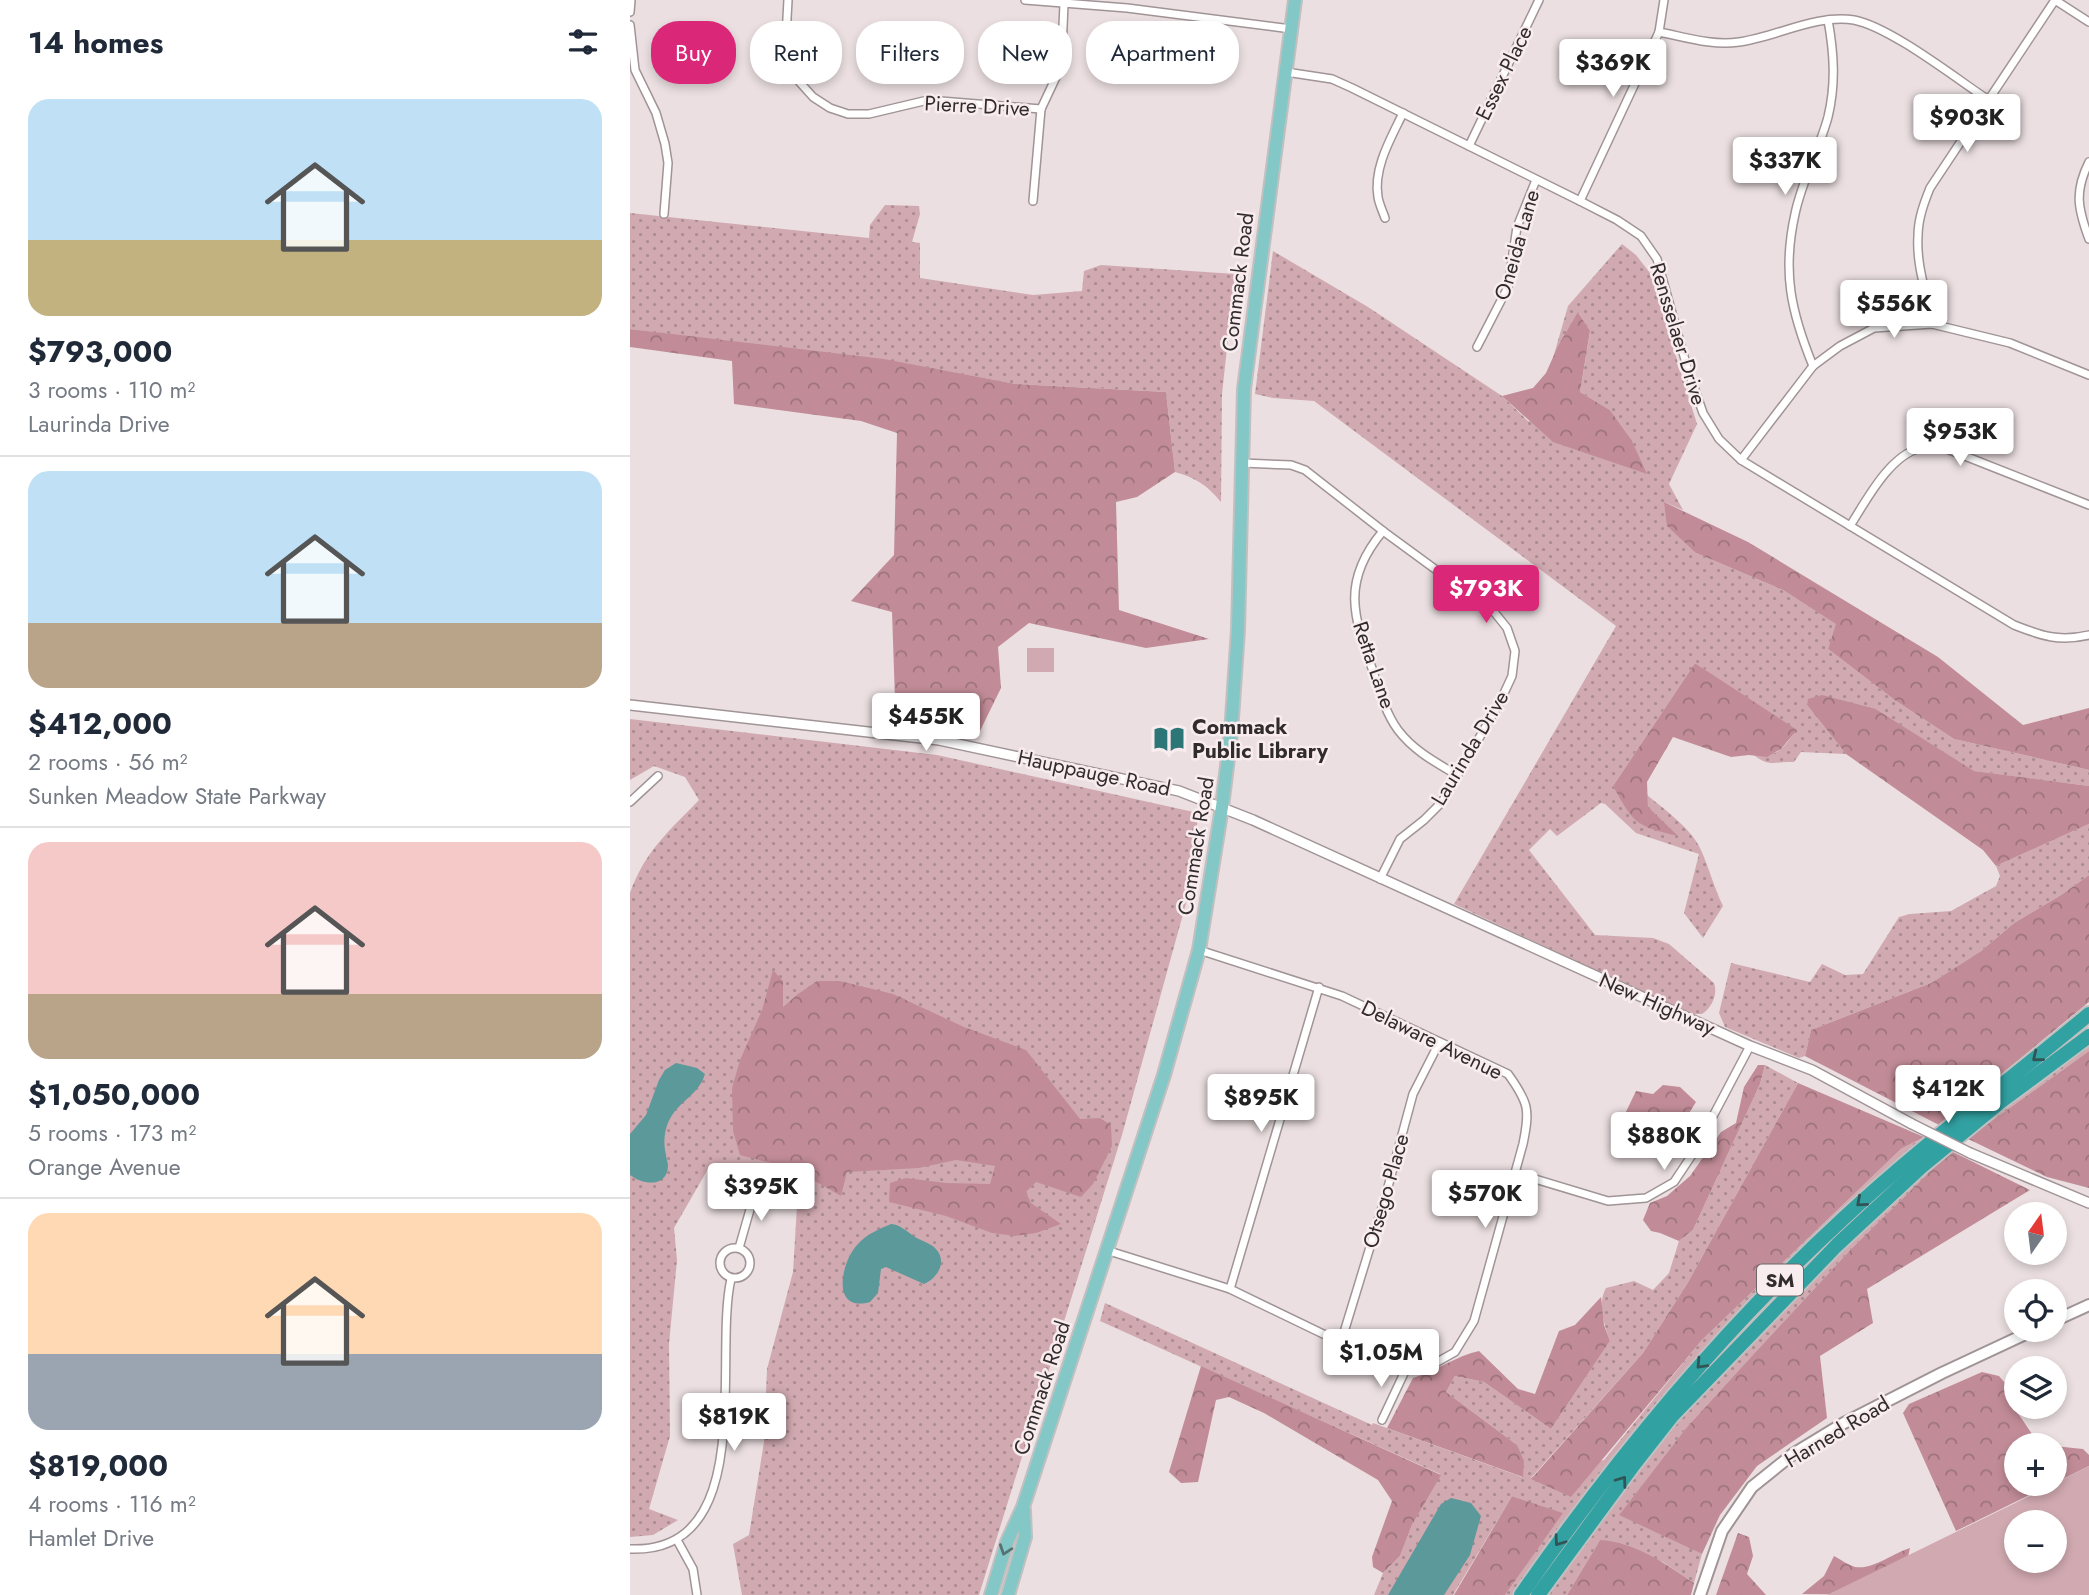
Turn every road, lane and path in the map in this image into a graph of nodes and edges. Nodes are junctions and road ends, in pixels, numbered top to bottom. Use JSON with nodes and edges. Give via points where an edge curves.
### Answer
{"nodes":[{"id":1,"x":631,"y":0,"type":"edge"},
{"id":2,"x":788,"y":0,"type":"edge"},
{"id":3,"x":1026,"y":0,"type":"edge"},
{"id":4,"x":1033,"y":0,"type":"edge"},
{"id":5,"x":1295,"y":0,"type":"edge"},
{"id":6,"x":1539,"y":0,"type":"edge"},
{"id":7,"x":1664,"y":0,"type":"edge"},
{"id":8,"x":2055,"y":0,"type":"edge"},
{"id":9,"x":1064,"y":4,"type":"junction"},
{"id":10,"x":1127,"y":4,"type":"edge"},
{"id":11,"x":630,"y":12,"type":"edge"},
{"id":12,"x":1828,"y":20,"type":"junction"},
{"id":13,"x":2089,"y":22,"type":"edge"},
{"id":14,"x":630,"y":25,"type":"edge"},
{"id":15,"x":1291,"y":29,"type":"junction"},
{"id":16,"x":1659,"y":32,"type":"junction"},
{"id":17,"x":632,"y":71,"type":"edge"},
{"id":18,"x":1286,"y":72,"type":"junction"},
{"id":19,"x":1987,"y":99,"type":"junction"},
{"id":20,"x":1041,"y":109,"type":"junction"},
{"id":21,"x":1403,"y":113,"type":"junction"},
{"id":22,"x":1469,"y":146,"type":"junction"},
{"id":23,"x":2089,"y":162,"type":"edge"},
{"id":24,"x":1536,"y":180,"type":"junction"},
{"id":25,"x":1034,"y":201,"type":"dead end"},
{"id":26,"x":1580,"y":201,"type":"junction"},
{"id":27,"x":664,"y":214,"type":"dead end"},
{"id":28,"x":1385,"y":218,"type":"dead end"},
{"id":29,"x":2089,"y":240,"type":"edge"},
{"id":30,"x":1932,"y":324,"type":"junction"},
{"id":31,"x":1477,"y":347,"type":"dead end"},
{"id":32,"x":1813,"y":366,"type":"junction"},
{"id":33,"x":2089,"y":375,"type":"edge"},
{"id":34,"x":1741,"y":460,"type":"junction"},
{"id":35,"x":1242,"y":463,"type":"junction"},
{"id":36,"x":2089,"y":505,"type":"edge"},
{"id":37,"x":1850,"y":526,"type":"junction"},
{"id":38,"x":1383,"y":531,"type":"junction"},
{"id":39,"x":2089,"y":635,"type":"edge"},
{"id":40,"x":630,"y":705,"type":"edge"},
{"id":41,"x":1457,"y":775,"type":"junction"},
{"id":42,"x":658,"y":776,"type":"dead end"},
{"id":43,"x":630,"y":802,"type":"edge"},
{"id":44,"x":1222,"y":807,"type":"junction"},
{"id":45,"x":1380,"y":879,"type":"junction"},
{"id":46,"x":1199,"y":950,"type":"junction"},
{"id":47,"x":1319,"y":987,"type":"junction"},
{"id":48,"x":2089,"y":1014,"type":"edge"},
{"id":49,"x":2089,"y":1036,"type":"edge"},
{"id":50,"x":1439,"y":1043,"type":"junction"},
{"id":51,"x":1750,"y":1046,"type":"junction"},
{"id":52,"x":1515,"y":1173,"type":"junction"},
{"id":53,"x":755,"y":1192,"type":"dead end"},
{"id":54,"x":2089,"y":1203,"type":"edge"},
{"id":55,"x":739,"y":1248,"type":"junction"},
{"id":56,"x":1106,"y":1250,"type":"junction"},
{"id":57,"x":731,"y":1279,"type":"junction"},
{"id":58,"x":1230,"y":1289,"type":"junction"},
{"id":59,"x":2089,"y":1305,"type":"edge"},
{"id":60,"x":2067,"y":1315,"type":"edge"},
{"id":61,"x":1341,"y":1342,"type":"junction"},
{"id":62,"x":2008,"y":1342,"type":"edge"},
{"id":63,"x":1406,"y":1369,"type":"junction"},
{"id":64,"x":1382,"y":1420,"type":"dead end"},
{"id":65,"x":1023,"y":1507,"type":"junction"},
{"id":66,"x":677,"y":1540,"type":"junction"},
{"id":67,"x":630,"y":1549,"type":"edge"},
{"id":68,"x":696,"y":1595,"type":"edge"},
{"id":69,"x":991,"y":1595,"type":"edge"},
{"id":70,"x":1008,"y":1595,"type":"edge"},
{"id":71,"x":1521,"y":1595,"type":"edge"},
{"id":72,"x":1538,"y":1595,"type":"edge"},
{"id":73,"x":1700,"y":1595,"type":"edge"}],
"edges":[{"from":1,"to":11,"type":"street"},
{"from":2,"to":20,"type":"street","name":"Pierre Drive","via":[[787,46],[795,76],[813,97],[831,108],[869,114],[928,100]]},
{"from":3,"to":4,"type":"street"},
{"from":4,"to":9,"type":"street"},
{"from":5,"to":15,"type":"main road","name":"Commack Road"},
{"from":6,"to":22,"type":"street","name":"Essex Place"},
{"from":7,"to":16,"type":"street"},
{"from":8,"to":13,"type":"street"},
{"from":8,"to":19,"type":"street"},
{"from":9,"to":10,"type":"street"},
{"from":9,"to":20,"type":"street","via":[[1057,75]]},
{"from":10,"to":15,"type":"street"},
{"from":12,"to":16,"type":"street","via":[[1738,42],[1709,42]]},
{"from":12,"to":19,"type":"street","via":[[1877,27]]},
{"from":12,"to":32,"type":"street","via":[[1834,83],[1828,117],[1795,214],[1789,261],[1796,323]]},
{"from":14,"to":17,"type":"street"},
{"from":15,"to":18,"type":"main road","name":"Commack Road"},
{"from":16,"to":26,"type":"street"},
{"from":17,"to":27,"type":"street","via":[[656,113],[665,144]]},
{"from":18,"to":21,"type":"street","name":"Rensselaer Drive","via":[[1332,79]]},
{"from":18,"to":35,"type":"main road","name":"Commack Road","via":[[1244,389]]},
{"from":19,"to":30,"type":"street","via":[[1930,188],[1922,211],[1917,236]]},
{"from":20,"to":25,"type":"street"},
{"from":21,"to":22,"type":"street","name":"Rensselaer Drive"},
{"from":21,"to":28,"type":"street","via":[[1382,159],[1378,180]]},
{"from":22,"to":24,"type":"street","name":"Rensselaer Drive"},
{"from":23,"to":29,"type":"street","via":[[2080,181],[2079,211]]},
{"from":24,"to":26,"type":"street","name":"Rensselaer Drive"},
{"from":24,"to":31,"type":"street","name":"Oneida Lane","via":[[1517,228],[1508,287]]},
{"from":26,"to":34,"type":"street","name":"Rensselaer Drive","via":[[1641,236],[1657,259],[1703,414],[1719,439]]},
{"from":30,"to":32,"type":"street","via":[[1874,328]]},
{"from":30,"to":33,"type":"street","via":[[2010,343]]},
{"from":32,"to":34,"type":"street"},
{"from":34,"to":37,"type":"street","name":"Rensselaer Drive"},
{"from":35,"to":38,"type":"street","name":"Laurinda Drive","via":[[1305,470]]},
{"from":35,"to":44,"type":"main road","name":"Commack Road","via":[[1238,630]]},
{"from":36,"to":37,"type":"street","via":[[1942,447],[1919,448],[1896,462]]},
{"from":37,"to":39,"type":"street","name":"Rensselaer Drive","via":[[2014,625],[2070,640]]},
{"from":38,"to":41,"type":"street","name":"Retta Lane","via":[[1357,578],[1356,625],[1397,728],[1419,753]]},
{"from":38,"to":41,"type":"street","name":"Laurinda Drive","via":[[1494,613],[1507,628],[1516,651],[1512,676],[1500,702]]},
{"from":40,"to":44,"type":"street","name":"Hauppauge Road","via":[[939,740],[1179,791]]},
{"from":41,"to":45,"type":"street","name":"Laurinda Drive","via":[[1442,802],[1399,839]]},
{"from":42,"to":43,"type":"street"},
{"from":44,"to":45,"type":"street","name":"New Highway"},
{"from":44,"to":46,"type":"main road","name":"Commack Road"},
{"from":45,"to":51,"type":"street","name":"New Highway"},
{"from":46,"to":47,"type":"street","name":"Delaware Avenue"},
{"from":46,"to":56,"type":"main road","name":"Commack Road","via":[[1164,1075]]},
{"from":47,"to":50,"type":"street","name":"Delaware Avenue"},
{"from":47,"to":58,"type":"street"},
{"from":48,"to":71,"type":"highway","number":"SM","one_way":true,"via":[[1904,1165],[1804,1256],[1635,1440]]},
{"from":72,"to":49,"type":"highway","number":"SM","one_way":true,"via":[[1672,1416],[1837,1245],[1998,1103]]},
{"from":50,"to":52,"type":"street","name":"Delaware Avenue","via":[[1508,1074],[1522,1093],[1529,1116]]},
{"from":50,"to":61,"type":"street","name":"Otsego Place","via":[[1413,1094]]},
{"from":51,"to":52,"type":"street","via":[[1674,1182],[1646,1198],[1608,1201]]},
{"from":51,"to":54,"type":"street","name":"New Highway","bridge":true,"via":[[1812,1070],[1970,1153]]},
{"from":52,"to":63,"type":"street","name":"Delaware Avenue","via":[[1474,1321],[1455,1352],[1432,1365]]},
{"from":53,"to":55,"type":"street"},
{"from":55,"to":57,"type":"street","via":[[750,1259],[749,1267]]},
{"from":55,"to":57,"type":"street","via":[[727,1250],[721,1259],[721,1270]]},
{"from":56,"to":58,"type":"street"},
{"from":56,"to":65,"type":"main road","name":"Commack Road"},
{"from":57,"to":66,"type":"street","via":[[715,1485],[701,1516]]},
{"from":58,"to":61,"type":"street"},
{"from":59,"to":60,"type":"main road"},
{"from":61,"to":63,"type":"street"},
{"from":62,"to":73,"type":"main road","name":"Harned Road","via":[[1844,1423],[1758,1482],[1722,1531]]},
{"from":63,"to":64,"type":"street"},
{"from":65,"to":69,"type":"main road","name":"Commack Road","one_way":true},
{"from":65,"to":70,"type":"main road","name":"Commack Road","via":[[1025,1537]]},
{"from":66,"to":67,"type":"street"},
{"from":66,"to":68,"type":"street","via":[[693,1569]]}]}
